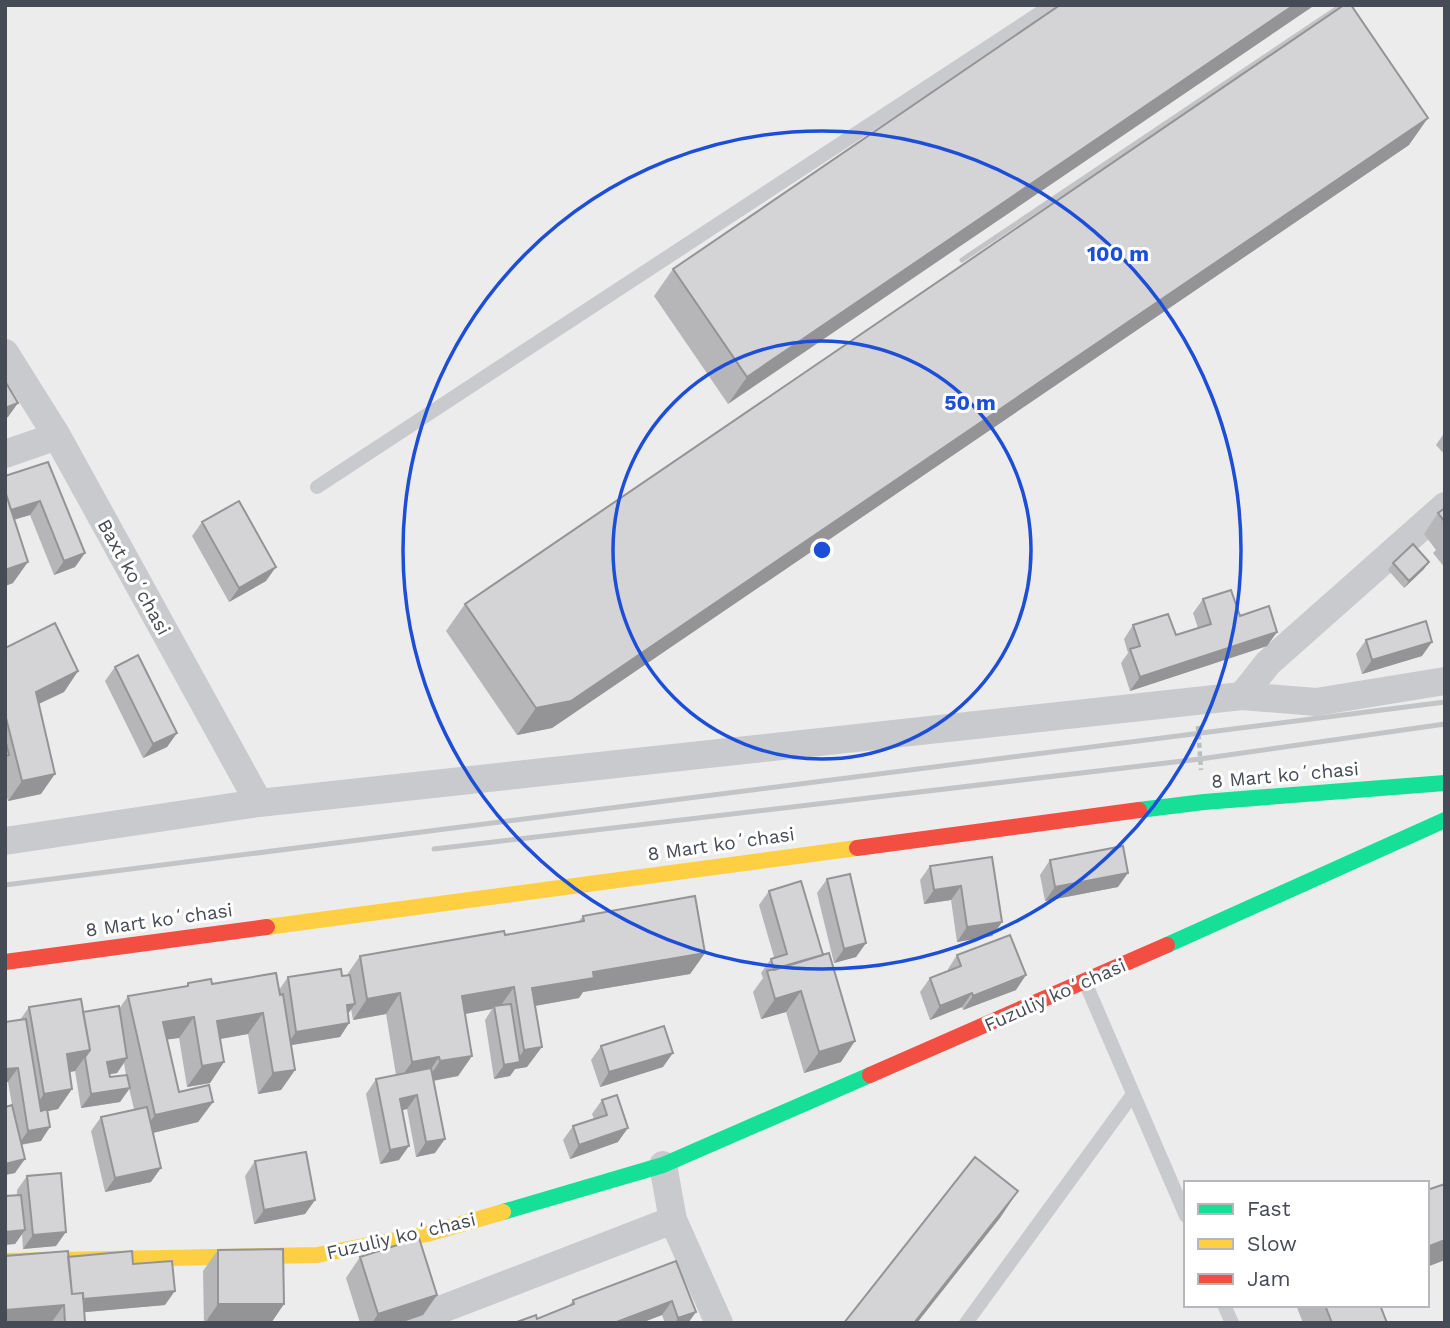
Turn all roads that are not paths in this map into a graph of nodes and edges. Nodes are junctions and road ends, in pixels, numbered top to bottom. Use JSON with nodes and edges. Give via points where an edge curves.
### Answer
{"nodes":[{"id":1,"x":1052,"y":5,"type":"edge"},
{"id":2,"x":5,"y":353,"type":"edge"},
{"id":3,"x":57,"y":436,"type":"junction"},
{"id":4,"x":5,"y":454,"type":"edge"},
{"id":5,"x":317,"y":487,"type":"dead end"},
{"id":6,"x":1445,"y":506,"type":"edge"},
{"id":7,"x":1445,"y":681,"type":"edge"},
{"id":8,"x":1242,"y":696,"type":"junction"},
{"id":9,"x":1445,"y":783,"type":"edge"},
{"id":10,"x":259,"y":803,"type":"junction"},
{"id":11,"x":1445,"y":820,"type":"edge"},
{"id":12,"x":5,"y":841,"type":"edge"},
{"id":13,"x":5,"y":962,"type":"edge"},
{"id":14,"x":1085,"y":982,"type":"junction"},
{"id":15,"x":1133,"y":1094,"type":"junction"},
{"id":16,"x":663,"y":1166,"type":"junction"},
{"id":17,"x":1184,"y":1211,"type":"edge"},
{"id":18,"x":673,"y":1220,"type":"junction"},
{"id":19,"x":5,"y":1261,"type":"edge"},
{"id":20,"x":1225,"y":1307,"type":"edge"},
{"id":21,"x":406,"y":1323,"type":"edge"},
{"id":22,"x":719,"y":1323,"type":"edge"},
{"id":23,"x":966,"y":1323,"type":"edge"},
{"id":24,"x":1232,"y":1323,"type":"edge"}],
"edges":[{"from":1,"to":5,"type":"lane"},
{"from":2,"to":3,"type":"street","name":"Baxt koʻchasi"},
{"from":3,"to":4,"type":"street"},
{"from":3,"to":10,"type":"street","name":"Baxt koʻchasi"},
{"from":6,"to":8,"type":"street","via":[[1268,663]]},
{"from":7,"to":8,"type":"street","via":[[1316,702]]},
{"from":8,"to":10,"type":"street"},
{"from":9,"to":13,"type":"street","name":"8 Mart koʻchasi","via":[[1204,802]]},
{"from":10,"to":12,"type":"street"},
{"from":11,"to":14,"type":"street","name":"Fuzuliy koʻchasi"},
{"from":14,"to":15,"type":"lane"},
{"from":14,"to":16,"type":"street","name":"Fuzuliy koʻchasi"},
{"from":15,"to":17,"type":"lane"},
{"from":15,"to":23,"type":"lane"},
{"from":16,"to":18,"type":"street"},
{"from":16,"to":19,"type":"street","name":"Fuzuliy koʻchasi","via":[[427,1234],[317,1255]]},
{"from":18,"to":21,"type":"street"},
{"from":18,"to":22,"type":"street"},
{"from":20,"to":24,"type":"lane"}]}
